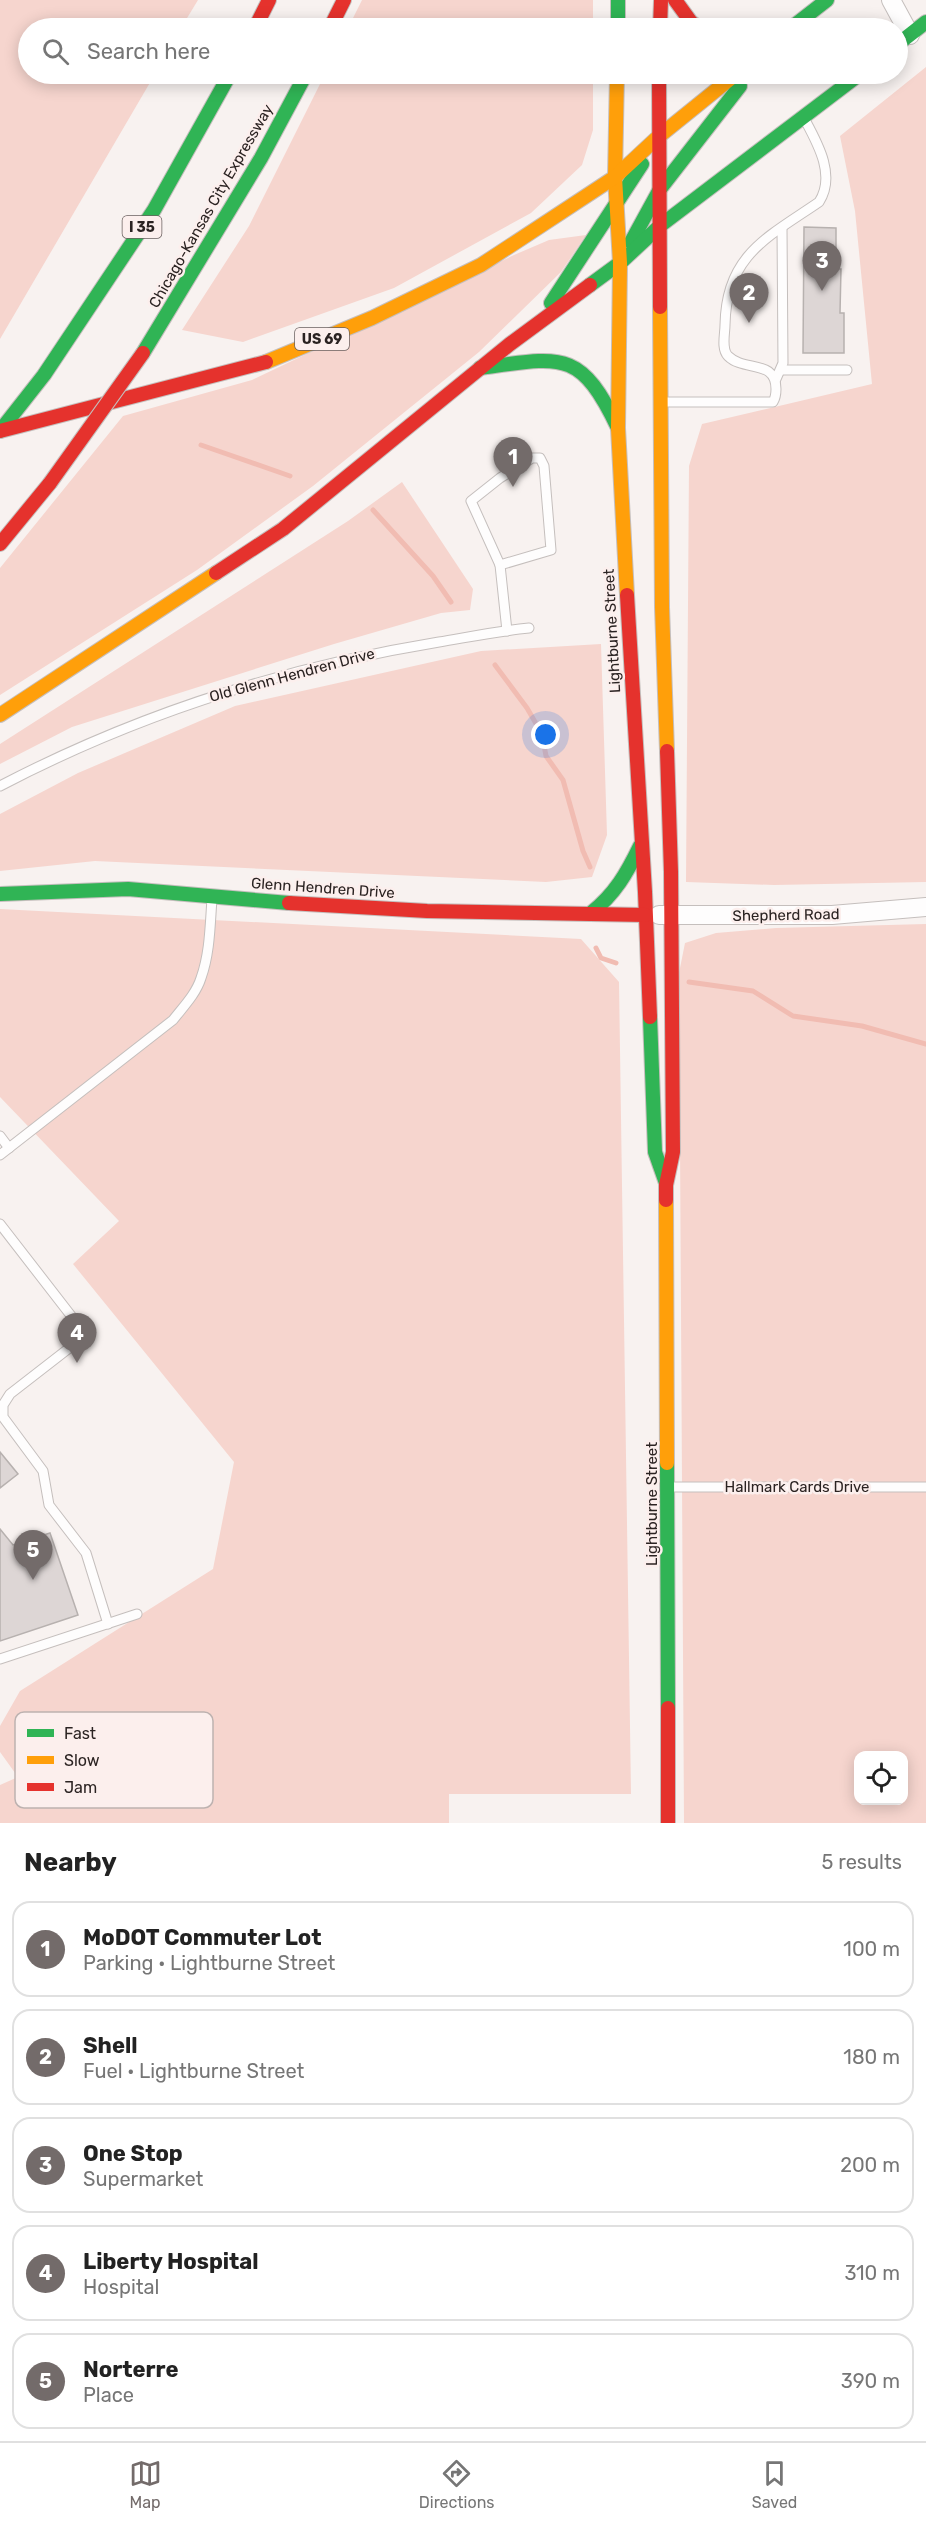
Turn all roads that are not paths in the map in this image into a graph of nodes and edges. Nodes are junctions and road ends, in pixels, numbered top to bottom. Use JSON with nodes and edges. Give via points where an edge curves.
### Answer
{"nodes":[{"id":1,"x":269,"y":0,"type":"edge"},
{"id":2,"x":344,"y":0,"type":"edge"},
{"id":3,"x":618,"y":0,"type":"edge"},
{"id":4,"x":661,"y":0,"type":"edge"},
{"id":5,"x":675,"y":0,"type":"edge"},
{"id":6,"x":827,"y":0,"type":"edge"},
{"id":7,"x":891,"y":0,"type":"edge"},
{"id":8,"x":260,"y":18,"type":"edge"},
{"id":9,"x":335,"y":18,"type":"edge"},
{"id":10,"x":618,"y":18,"type":"edge"},
{"id":11,"x":660,"y":18,"type":"edge"},
{"id":12,"x":688,"y":18,"type":"edge"},
{"id":13,"x":804,"y":18,"type":"edge"},
{"id":14,"x":897,"y":18,"type":"edge"},
{"id":15,"x":926,"y":22,"type":"edge"},
{"id":16,"x":908,"y":37,"type":"edge"},
{"id":17,"x":224,"y":84,"type":"edge"},
{"id":18,"x":301,"y":84,"type":"edge"},
{"id":19,"x":617,"y":84,"type":"edge"},
{"id":20,"x":659,"y":84,"type":"edge"},
{"id":21,"x":724,"y":84,"type":"edge"},
{"id":22,"x":741,"y":84,"type":"edge"},
{"id":23,"x":848,"y":84,"type":"edge"},
{"id":24,"x":804,"y":118,"type":"junction"},
{"id":25,"x":658,"y":137,"type":"junction"},
{"id":26,"x":615,"y":177,"type":"junction"},
{"id":27,"x":660,"y":189,"type":"junction"},
{"id":28,"x":616,"y":206,"type":"junction"},
{"id":29,"x":661,"y":225,"type":"junction"},
{"id":30,"x":782,"y":228,"type":"junction"},
{"id":31,"x":620,"y":262,"type":"junction"},
{"id":32,"x":537,"y":323,"type":"junction"},
{"id":33,"x":479,"y":369,"type":"junction"},
{"id":34,"x":782,"y":370,"type":"junction"},
{"id":35,"x":847,"y":370,"type":"dead end"},
{"id":36,"x":776,"y":379,"type":"junction"},
{"id":37,"x":662,"y":402,"type":"junction"},
{"id":38,"x":618,"y":428,"type":"junction"},
{"id":39,"x":0,"y":431,"type":"edge"},
{"id":40,"x":0,"y":544,"type":"edge"},
{"id":41,"x":500,"y":565,"type":"junction"},
{"id":42,"x":529,"y":628,"type":"dead end"},
{"id":43,"x":507,"y":631,"type":"junction"},
{"id":44,"x":0,"y":715,"type":"edge"},
{"id":45,"x":0,"y":786,"type":"edge"},
{"id":46,"x":641,"y":843,"type":"junction"},
{"id":47,"x":0,"y":894,"type":"edge"},
{"id":48,"x":212,"y":897,"type":"junction"},
{"id":49,"x":926,"y":907,"type":"edge"},
{"id":50,"x":591,"y":913,"type":"junction"},
{"id":51,"x":645,"y":915,"type":"junction"},
{"id":52,"x":671,"y":915,"type":"junction"},
{"id":53,"x":0,"y":1137,"type":"edge"},
{"id":54,"x":9,"y":1148,"type":"junction"},
{"id":55,"x":0,"y":1155,"type":"edge"},
{"id":56,"x":666,"y":1185,"type":"junction"},
{"id":57,"x":0,"y":1224,"type":"edge"},
{"id":58,"x":669,"y":1487,"type":"junction"},
{"id":59,"x":926,"y":1487,"type":"edge"},
{"id":60,"x":137,"y":1614,"type":"dead end"},
{"id":61,"x":108,"y":1624,"type":"junction"},
{"id":62,"x":0,"y":1659,"type":"edge"},
{"id":63,"x":668,"y":1823,"type":"edge"}],
"edges":[{"from":1,"to":8,"type":"main road"},
{"from":2,"to":9,"type":"main road"},
{"from":3,"to":10,"type":"main road"},
{"from":4,"to":11,"type":"main road"},
{"from":5,"to":12,"type":"main road"},
{"from":6,"to":13,"type":"main road"},
{"from":7,"to":14,"type":"street"},
{"from":15,"to":16,"type":"main road"},
{"from":17,"to":39,"type":"main road","number":"I 35","via":[[154,210],[44,375]]},
{"from":18,"to":40,"type":"main road","name":"Chicago-Kansas City Expressway","bridge":true,"via":[[261,158],[143,354],[50,483]]},
{"from":19,"to":26,"type":"main road","name":"Lightburne Street"},
{"from":20,"to":25,"type":"main road","name":"Lightburne Street"},
{"from":21,"to":25,"type":"main road","number":"US 69"},
{"from":22,"to":27,"type":"main road"},
{"from":23,"to":24,"type":"main road"},
{"from":24,"to":29,"type":"main road"},
{"from":24,"to":30,"type":"lane","via":[[818,140],[825,193],[819,202]]},
{"from":25,"to":26,"type":"main road","number":"US 69"},
{"from":25,"to":27,"type":"main road","name":"Lightburne Street"},
{"from":25,"to":28,"type":"main road"},
{"from":26,"to":28,"type":"main road","name":"Lightburne Street"},
{"from":26,"to":39,"type":"main road","number":"US 69","via":[[481,265],[372,318],[276,358]]},
{"from":27,"to":29,"type":"main road","name":"Lightburne Street"},
{"from":27,"to":31,"type":"main road"},
{"from":28,"to":31,"type":"main road","name":"Lightburne Street"},
{"from":28,"to":32,"type":"main road"},
{"from":29,"to":31,"type":"main road"},
{"from":29,"to":37,"type":"main road","name":"Lightburne Street"},
{"from":30,"to":34,"type":"lane"},
{"from":30,"to":36,"type":"lane","via":[[748,254],[725,307],[727,355],[764,369]]},
{"from":31,"to":32,"type":"main road"},
{"from":31,"to":38,"type":"main road","name":"Lightburne Street"},
{"from":32,"to":33,"type":"main road"},
{"from":33,"to":38,"type":"main road","via":[[540,361],[568,363],[590,377],[606,398]]},
{"from":33,"to":44,"type":"main road","via":[[283,529]]},
{"from":34,"to":35,"type":"lane"},
{"from":34,"to":36,"type":"lane"},
{"from":36,"to":37,"type":"lane","via":[[773,402]]},
{"from":37,"to":52,"type":"main road","name":"Lightburne Street","via":[[662,607]]},
{"from":38,"to":46,"type":"main road","name":"Lightburne Street"},
{"from":41,"to":41,"type":"lane","via":[[551,550],[544,466],[540,458],[532,458],[471,501]]},
{"from":41,"to":43,"type":"lane"},
{"from":42,"to":43,"type":"lane","name":"Old Glenn Hendren Drive"},
{"from":43,"to":45,"type":"lane","name":"Old Glenn Hendren Drive","via":[[390,650],[211,696],[115,733]]},
{"from":46,"to":50,"type":"main road","via":[[611,898]]},
{"from":46,"to":51,"type":"main road","name":"Lightburne Street"},
{"from":47,"to":48,"type":"main road","name":"Glenn Hendren Drive","via":[[128,889]]},
{"from":48,"to":50,"type":"main road","name":"Glenn Hendren Drive","via":[[427,911]]},
{"from":48,"to":54,"type":"lane","via":[[208,945],[194,993],[172,1020]]},
{"from":49,"to":52,"type":"street","name":"Shepherd Road","via":[[832,915]]},
{"from":50,"to":51,"type":"main road","name":"Glenn Hendren Drive"},
{"from":51,"to":52,"type":"street","name":"Shepherd Road"},
{"from":51,"to":56,"type":"main road","name":"Lightburne Street","via":[[655,1152]]},
{"from":52,"to":56,"type":"main road","name":"Lightburne Street","via":[[674,1152]]},
{"from":53,"to":54,"type":"lane"},
{"from":54,"to":55,"type":"lane"},
{"from":56,"to":58,"type":"main road","name":"Lightburne Street"},
{"from":57,"to":61,"type":"lane","via":[[86,1335],[10,1394],[3,1405],[3,1417],[43,1471],[49,1505],[86,1553]]},
{"from":58,"to":59,"type":"lane","name":"Hallmark Cards Drive"},
{"from":58,"to":63,"type":"main road","name":"Lightburne Street"},
{"from":60,"to":61,"type":"lane"},
{"from":61,"to":62,"type":"lane"}]}
